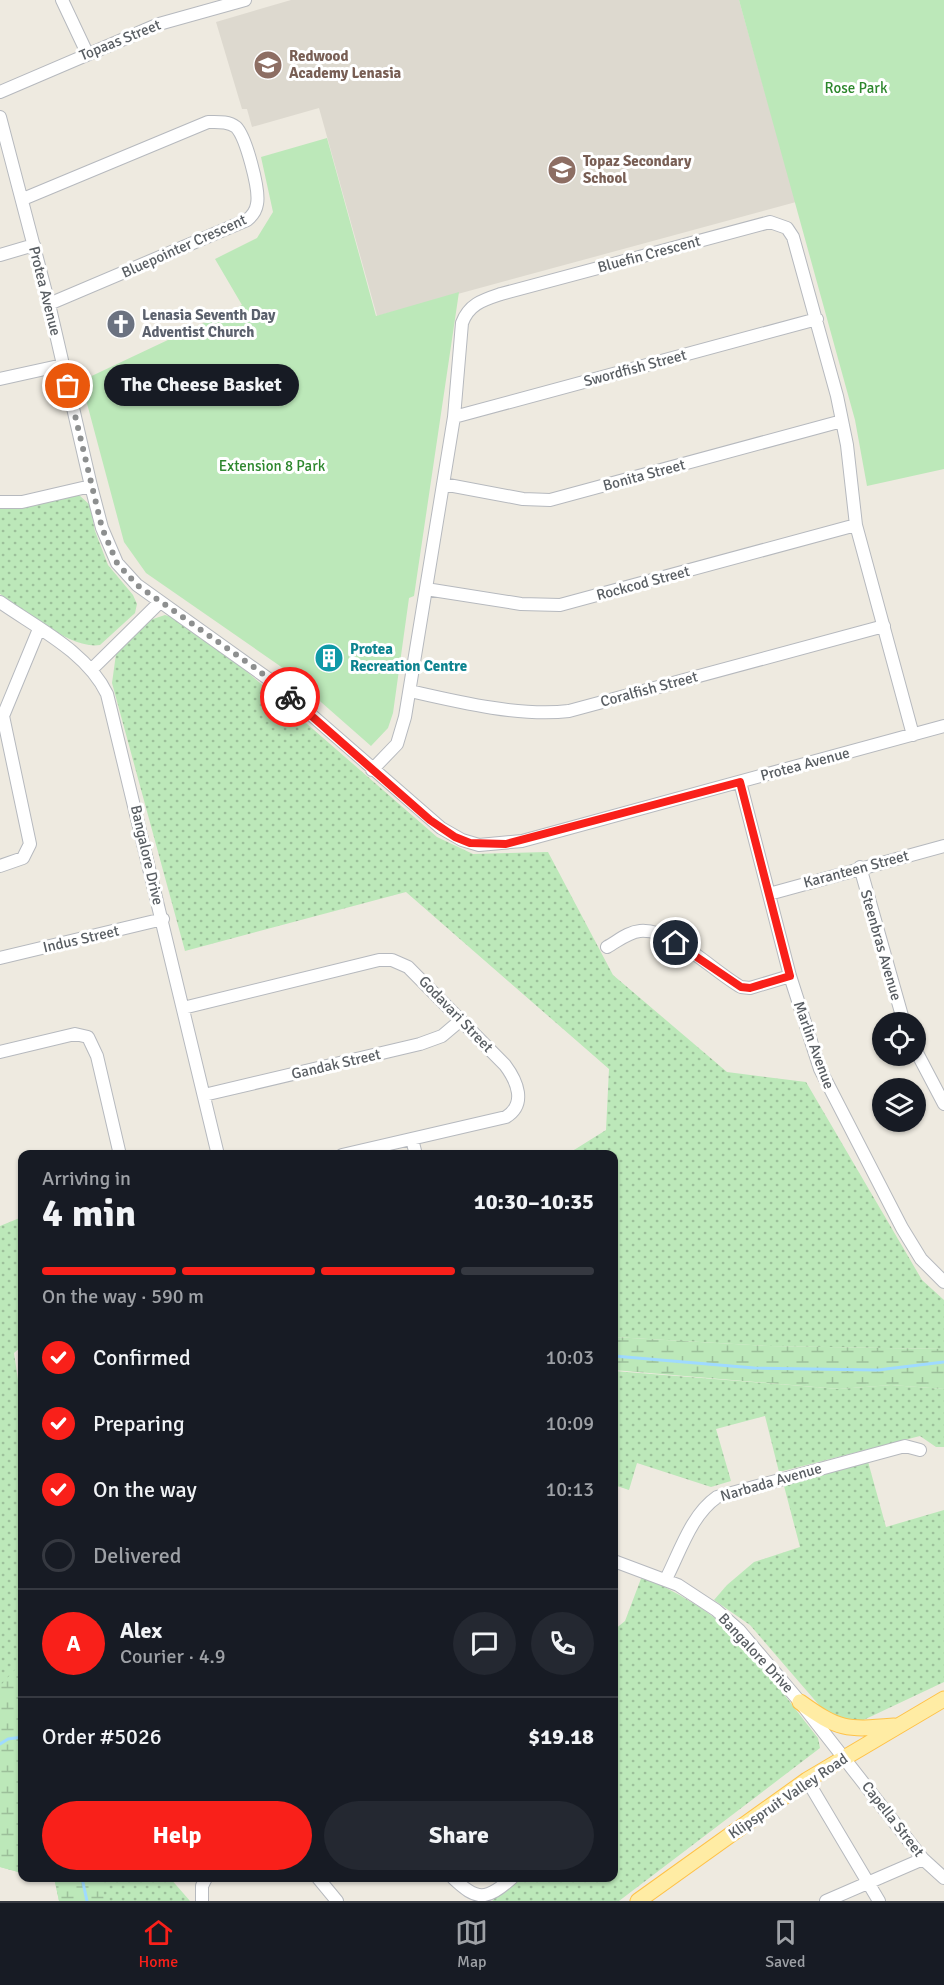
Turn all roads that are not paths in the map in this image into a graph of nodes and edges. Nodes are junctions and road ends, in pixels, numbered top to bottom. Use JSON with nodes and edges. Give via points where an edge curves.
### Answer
{"nodes":[{"id":1,"x":62,"y":0,"type":"edge"},
{"id":2,"x":245,"y":0,"type":"edge"},
{"id":3,"x":87,"y":54,"type":"junction"},
{"id":4,"x":0,"y":92,"type":"edge"},
{"id":5,"x":0,"y":117,"type":"edge"},
{"id":6,"x":23,"y":199,"type":"junction"},
{"id":7,"x":34,"y":245,"type":"junction"},
{"id":8,"x":0,"y":255,"type":"edge"},
{"id":9,"x":49,"y":304,"type":"junction"},
{"id":10,"x":817,"y":319,"type":"junction"},
{"id":11,"x":63,"y":365,"type":"junction"},
{"id":12,"x":0,"y":379,"type":"edge"},
{"id":13,"x":454,"y":417,"type":"junction"},
{"id":14,"x":842,"y":421,"type":"junction"},
{"id":15,"x":443,"y":484,"type":"junction"},
{"id":16,"x":91,"y":486,"type":"junction"},
{"id":17,"x":0,"y":502,"type":"edge"},
{"id":18,"x":856,"y":525,"type":"junction"},
{"id":19,"x":426,"y":589,"type":"junction"},
{"id":20,"x":0,"y":602,"type":"edge"},
{"id":21,"x":160,"y":602,"type":"junction"},
{"id":22,"x":884,"y":626,"type":"junction"},
{"id":23,"x":39,"y":629,"type":"junction"},
{"id":24,"x":92,"y":669,"type":"junction"},
{"id":25,"x":410,"y":691,"type":"junction"},
{"id":26,"x":944,"y":726,"type":"edge"},
{"id":27,"x":913,"y":735,"type":"junction"},
{"id":28,"x":6,"y":758,"type":"edge"},
{"id":29,"x":372,"y":770,"type":"junction"},
{"id":30,"x":740,"y":782,"type":"junction"},
{"id":31,"x":944,"y":846,"type":"edge"},
{"id":32,"x":0,"y":866,"type":"edge"},
{"id":33,"x":860,"y":867,"type":"junction"},
{"id":34,"x":769,"y":894,"type":"junction"},
{"id":35,"x":163,"y":919,"type":"junction"},
{"id":36,"x":608,"y":947,"type":"dead end"},
{"id":37,"x":0,"y":958,"type":"edge"},
{"id":38,"x":790,"y":976,"type":"junction"},
{"id":39,"x":183,"y":1008,"type":"junction"},
{"id":40,"x":901,"y":1012,"type":"edge"},
{"id":41,"x":461,"y":1020,"type":"junction"},
{"id":42,"x":0,"y":1052,"type":"edge"},
{"id":43,"x":924,"y":1066,"type":"edge"},
{"id":44,"x":204,"y":1095,"type":"junction"},
{"id":45,"x":944,"y":1104,"type":"edge"},
{"id":46,"x":412,"y":1139,"type":"junction"},
{"id":47,"x":119,"y":1150,"type":"edge"},
{"id":48,"x":217,"y":1150,"type":"edge"},
{"id":49,"x":364,"y":1150,"type":"edge"},
{"id":50,"x":415,"y":1150,"type":"edge"},
{"id":51,"x":944,"y":1282,"type":"edge"},
{"id":52,"x":920,"y":1450,"type":"dead end"},
{"id":53,"x":618,"y":1562,"type":"edge"},
{"id":54,"x":666,"y":1579,"type":"junction"},
{"id":55,"x":944,"y":1699,"type":"edge"},
{"id":56,"x":800,"y":1701,"type":"junction"},
{"id":57,"x":897,"y":1726,"type":"junction"},
{"id":58,"x":844,"y":1758,"type":"junction"},
{"id":59,"x":807,"y":1780,"type":"junction"},
{"id":60,"x":923,"y":1859,"type":"junction"},
{"id":61,"x":944,"y":1878,"type":"edge"},
{"id":62,"x":204,"y":1882,"type":"edge"},
{"id":63,"x":321,"y":1882,"type":"edge"},
{"id":64,"x":457,"y":1882,"type":"edge"},
{"id":65,"x":507,"y":1882,"type":"edge"},
{"id":66,"x":868,"y":1884,"type":"junction"},
{"id":67,"x":202,"y":1901,"type":"edge"},
{"id":68,"x":337,"y":1901,"type":"edge"},
{"id":69,"x":638,"y":1901,"type":"edge"},
{"id":70,"x":826,"y":1901,"type":"edge"},
{"id":71,"x":879,"y":1901,"type":"edge"}],
"edges":[{"from":1,"to":3,"type":"street"},
{"from":2,"to":3,"type":"street","name":"Topaas Street","via":[[169,21]]},
{"from":3,"to":4,"type":"street","name":"Topaas Street"},
{"from":5,"to":6,"type":"street","name":"Protea Avenue"},
{"from":6,"to":7,"type":"street","name":"Protea Avenue"},
{"from":6,"to":9,"type":"street","name":"Bluepointer Crescent","via":[[208,122],[225,122],[236,128],[252,170],[257,204],[247,220]]},
{"from":7,"to":8,"type":"street"},
{"from":7,"to":9,"type":"street","name":"Protea Avenue"},
{"from":9,"to":11,"type":"street","name":"Protea Avenue"},
{"from":10,"to":13,"type":"street","name":"Swordfish Street"},
{"from":10,"to":13,"type":"street","name":"Bluefin Crescent","via":[[794,237],[787,228],[764,223],[478,302],[467,312],[460,335]]},
{"from":10,"to":14,"type":"street","name":"Bluefin Crescent"},
{"from":11,"to":12,"type":"street"},
{"from":11,"to":16,"type":"street","name":"Protea Avenue"},
{"from":13,"to":15,"type":"street","name":"Bluefin Crescent"},
{"from":14,"to":15,"type":"street","name":"Bonita Street","via":[[550,500],[523,499]]},
{"from":14,"to":18,"type":"street","name":"Bluefin Crescent"},
{"from":15,"to":19,"type":"street","name":"Bluefin Crescent"},
{"from":16,"to":17,"type":"street","via":[[22,502]]},
{"from":16,"to":21,"type":"street","name":"Protea Avenue","via":[[102,528],[117,563]]},
{"from":18,"to":19,"type":"street","name":"Rockcod Street","via":[[560,605],[520,604]]},
{"from":18,"to":22,"type":"street","name":"Bluefin Crescent"},
{"from":19,"to":25,"type":"street","name":"Bluefin Crescent"},
{"from":20,"to":23,"type":"street","name":"Bangalore Drive"},
{"from":21,"to":24,"type":"street"},
{"from":21,"to":29,"type":"street","name":"Protea Avenue","via":[[277,685]]},
{"from":22,"to":25,"type":"street","name":"Coralfish Street","via":[[569,711],[511,709]]},
{"from":22,"to":27,"type":"street","name":"Bluefin Crescent"},
{"from":23,"to":24,"type":"street","name":"Bangalore Drive"},
{"from":23,"to":28,"type":"street","via":[[4,711]]},
{"from":24,"to":35,"type":"street","name":"Bangalore Drive","via":[[112,709]]},
{"from":25,"to":29,"type":"street","name":"Bluefin Crescent","via":[[397,744]]},
{"from":26,"to":27,"type":"street","name":"Protea Avenue"},
{"from":27,"to":30,"type":"street","name":"Protea Avenue"},
{"from":28,"to":32,"type":"street","via":[[30,844],[23,858]]},
{"from":29,"to":30,"type":"street","name":"Protea Avenue","via":[[449,834],[470,843],[492,846]]},
{"from":30,"to":34,"type":"street","name":"Marlin Avenue"},
{"from":31,"to":33,"type":"street","name":"Karanteen Street"},
{"from":33,"to":34,"type":"street","name":"Karanteen Street"},
{"from":33,"to":40,"type":"street","name":"Steenbras Avenue"},
{"from":34,"to":38,"type":"street","name":"Marlin Avenue"},
{"from":35,"to":37,"type":"street","name":"Indus Street"},
{"from":35,"to":39,"type":"street","name":"Bangalore Drive"},
{"from":36,"to":38,"type":"street","via":[[632,933],[646,931],[676,943],[741,987]]},
{"from":38,"to":51,"type":"street","name":"Marlin Avenue","via":[[827,1084],[902,1228],[921,1259]]},
{"from":39,"to":41,"type":"street","name":"Godavari Street","via":[[392,960],[408,967]]},
{"from":39,"to":44,"type":"street","name":"Bangalore Drive"},
{"from":41,"to":44,"type":"street","name":"Gandak Street","via":[[442,1036],[420,1044]]},
{"from":41,"to":46,"type":"street","name":"Godavari Street","via":[[511,1073],[518,1090],[518,1107],[506,1116]]},
{"from":42,"to":47,"type":"street","via":[[75,1034],[88,1037],[97,1056]]},
{"from":43,"to":45,"type":"street"},
{"from":44,"to":48,"type":"street","name":"Bangalore Drive"},
{"from":46,"to":49,"type":"street","name":"Godavari Street"},
{"from":46,"to":50,"type":"street"},
{"from":52,"to":54,"type":"street","name":"Narbada Avenue","via":[[905,1446],[717,1497],[695,1520]]},
{"from":53,"to":54,"type":"street","name":"Bangalore Drive"},
{"from":54,"to":56,"type":"street","name":"Bangalore Drive","via":[[728,1619]]},
{"from":55,"to":57,"type":"main road","name":"Klipspruit Valley Road"},
{"from":56,"to":57,"type":"main road","via":[[828,1722],[844,1728]]},
{"from":56,"to":58,"type":"street","name":"Bangalore Drive"},
{"from":57,"to":58,"type":"main road","name":"Klipspruit Valley Road"},
{"from":58,"to":59,"type":"main road","name":"Klipspruit Valley Road"},
{"from":58,"to":60,"type":"street","name":"Capella Street"},
{"from":59,"to":66,"type":"street"},
{"from":59,"to":69,"type":"main road","name":"Klipspruit Valley Road"},
{"from":60,"to":61,"type":"street","name":"Capella Street"},
{"from":60,"to":66,"type":"street"},
{"from":62,"to":67,"type":"street"},
{"from":63,"to":68,"type":"street"},
{"from":64,"to":65,"type":"street","via":[[477,1899],[488,1897]]},
{"from":66,"to":70,"type":"street"},
{"from":66,"to":71,"type":"street"}]}
